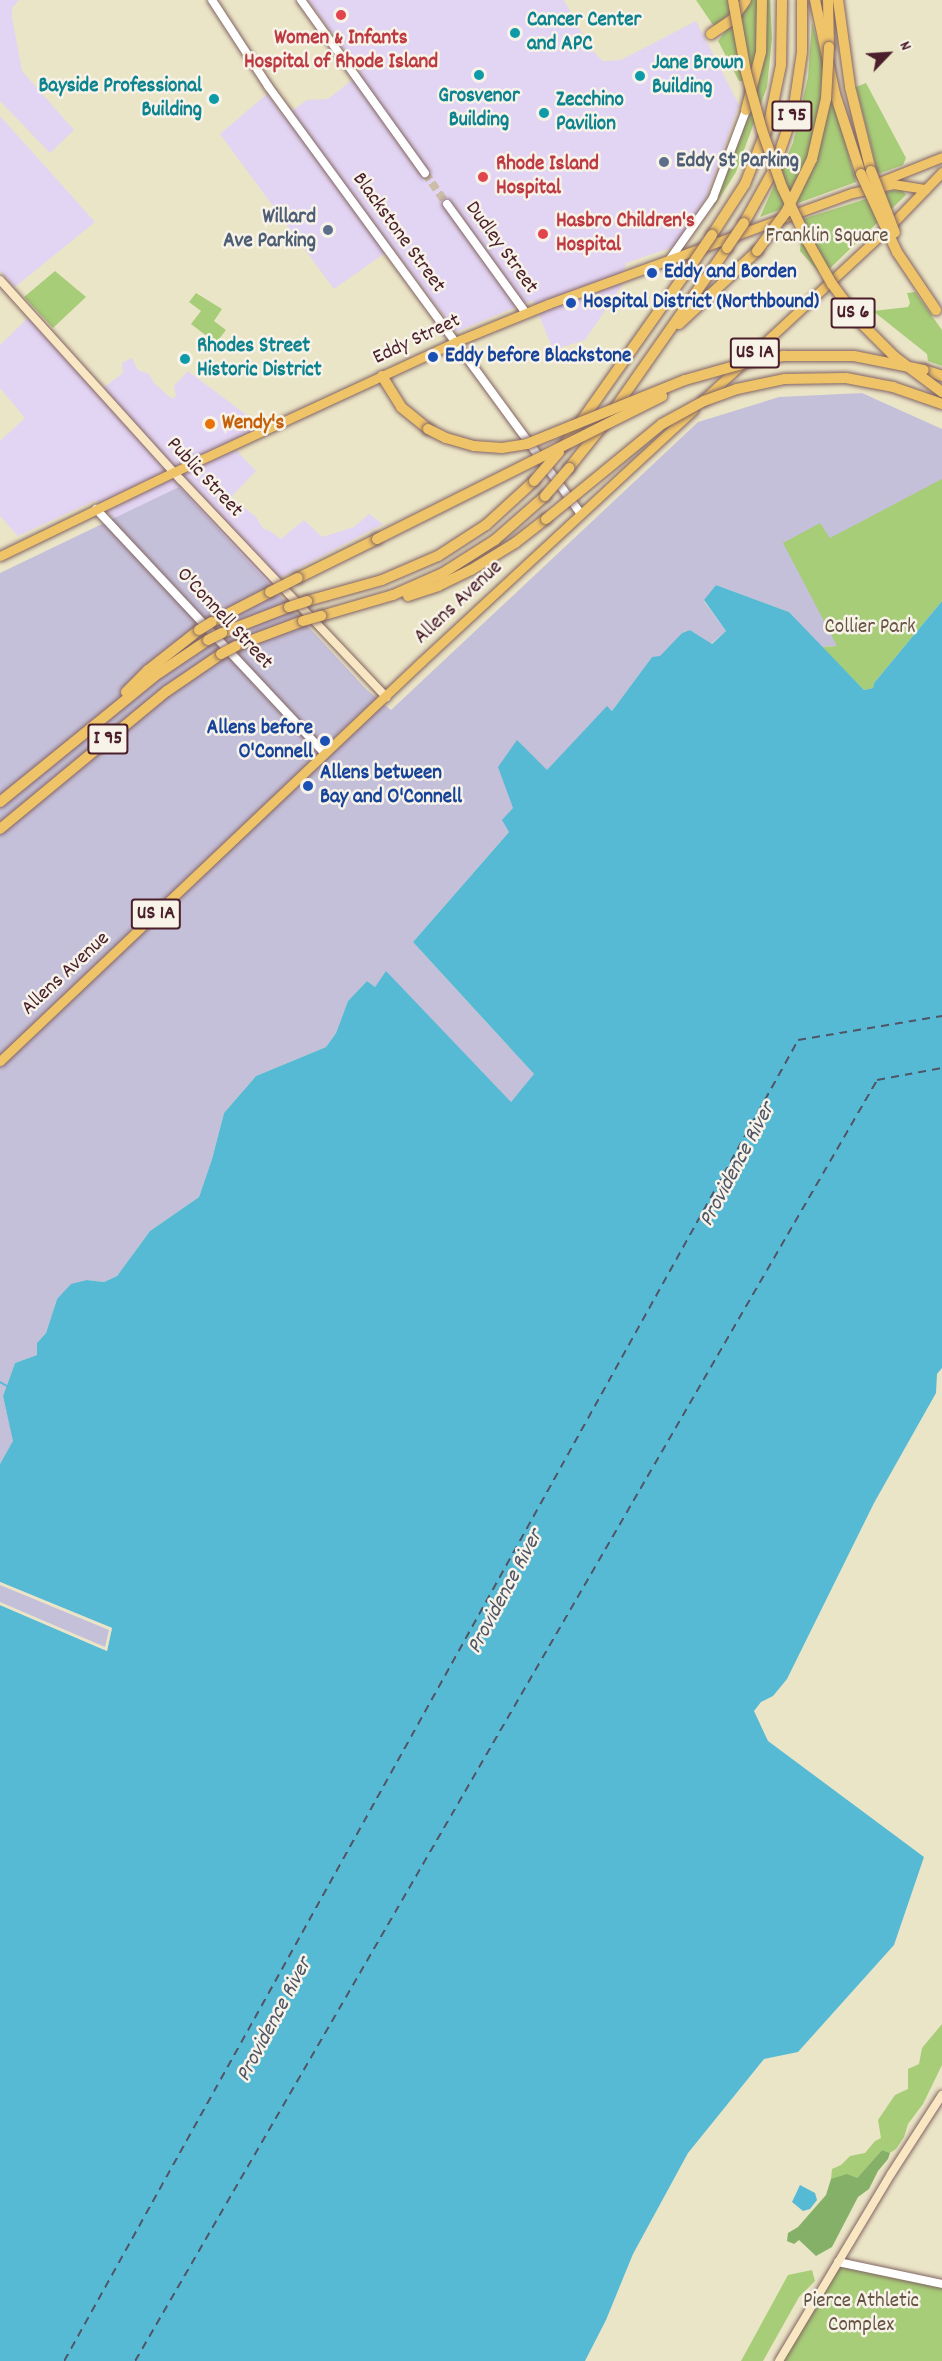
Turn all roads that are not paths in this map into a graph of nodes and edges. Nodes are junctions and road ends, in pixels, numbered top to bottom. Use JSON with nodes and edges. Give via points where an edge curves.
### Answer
{"nodes":[{"id":1,"x":212,"y":0,"type":"edge"},
{"id":2,"x":301,"y":0,"type":"edge"},
{"id":3,"x":728,"y":0,"type":"edge"},
{"id":4,"x":733,"y":0,"type":"edge"},
{"id":5,"x":746,"y":0,"type":"edge"},
{"id":6,"x":762,"y":0,"type":"edge"},
{"id":7,"x":775,"y":0,"type":"edge"},
{"id":8,"x":782,"y":0,"type":"edge"},
{"id":9,"x":802,"y":0,"type":"edge"},
{"id":10,"x":814,"y":0,"type":"edge"},
{"id":11,"x":828,"y":0,"type":"edge"},
{"id":12,"x":838,"y":0,"type":"edge"},
{"id":13,"x":711,"y":34,"type":"dead end"},
{"id":14,"x":739,"y":36,"type":"junction"},
{"id":15,"x":781,"y":65,"type":"junction"},
{"id":16,"x":746,"y":110,"type":"joint"},
{"id":17,"x":942,"y":157,"type":"edge"},
{"id":18,"x":866,"y":172,"type":"junction"},
{"id":19,"x":425,"y":173,"type":"tunnel mouth"},
{"id":20,"x":941,"y":173,"type":"edge"},
{"id":21,"x":926,"y":189,"type":"junction"},
{"id":22,"x":863,"y":190,"type":"junction"},
{"id":23,"x":447,"y":204,"type":"tunnel mouth"},
{"id":24,"x":670,"y":260,"type":"junction"},
{"id":25,"x":0,"y":280,"type":"edge"},
{"id":26,"x":526,"y":313,"type":"junction"},
{"id":27,"x":939,"y":314,"type":"edge"},
{"id":28,"x":662,"y":341,"type":"junction"},
{"id":29,"x":455,"y":342,"type":"junction"},
{"id":30,"x":714,"y":372,"type":"junction"},
{"id":31,"x":381,"y":376,"type":"junction"},
{"id":32,"x":942,"y":376,"type":"edge"},
{"id":33,"x":942,"y":392,"type":"edge"},
{"id":34,"x":942,"y":404,"type":"edge"},
{"id":35,"x":174,"y":472,"type":"junction"},
{"id":36,"x":96,"y":509,"type":"junction"},
{"id":37,"x":581,"y":514,"type":"junction"},
{"id":38,"x":0,"y":556,"type":"edge"},
{"id":39,"x":369,"y":603,"type":"junction"},
{"id":40,"x":386,"y":697,"type":"junction"},
{"id":41,"x":112,"y":710,"type":"junction"},
{"id":42,"x":325,"y":754,"type":"junction"},
{"id":43,"x":0,"y":802,"type":"edge"},
{"id":44,"x":0,"y":829,"type":"edge"},
{"id":45,"x":0,"y":1060,"type":"edge"},
{"id":46,"x":942,"y":2095,"type":"edge"},
{"id":47,"x":838,"y":2262,"type":"junction"},
{"id":48,"x":942,"y":2283,"type":"edge"},
{"id":49,"x":779,"y":2361,"type":"edge"}],
"edges":[{"from":1,"to":29,"type":"street","name":"Blackstone Street","via":[[268,86]]},
{"from":2,"to":19,"type":"street"},
{"from":3,"to":14,"type":"highway","bridge":true},
{"from":4,"to":14,"type":"highway","number":"US 6","bridge":true},
{"from":5,"to":13,"type":"highway","via":[[732,20]]},
{"from":6,"to":16,"type":"highway","via":[[761,52]]},
{"from":7,"to":15,"type":"highway"},
{"from":8,"to":15,"type":"highway","number":"I 95"},
{"from":9,"to":28,"type":"highway","number":"I 95","bridge":true,"via":[[802,52],[792,113],[773,171],[744,223]]},
{"from":10,"to":18,"type":"highway","via":[[833,88]]},
{"from":11,"to":28,"type":"highway","bridge":true,"via":[[829,69],[818,138],[792,203],[757,251]]},
{"from":12,"to":18,"type":"highway"},
{"from":14,"to":33,"type":"highway","number":"US 6","bridge":true,"via":[[772,159],[819,263],[846,304],[874,336]]},
{"from":15,"to":41,"type":"highway","number":"I 95","bridge":true,"via":[[761,148],[739,195],[559,452],[534,481],[486,525],[438,556],[382,580],[289,607],[222,633],[170,665]]},
{"from":16,"to":24,"type":"street","via":[[713,198]]},
{"from":17,"to":22,"type":"main road","name":"Eddy Street"},
{"from":18,"to":27,"type":"highway","bridge":true,"via":[[897,252]]},
{"from":20,"to":21,"type":"main road","name":"Allens Avenue","number":"US 1A"},
{"from":21,"to":22,"type":"main road","name":"Eddy Street","via":[[893,184]]},
{"from":21,"to":37,"type":"main road","name":"Allens Avenue","number":"US 1A"},
{"from":22,"to":24,"type":"main road","name":"Eddy Street"},
{"from":23,"to":26,"type":"street","name":"Dudley Street"},
{"from":24,"to":26,"type":"main road","name":"Eddy Street"},
{"from":25,"to":35,"type":"main road","name":"Public Street"},
{"from":26,"to":29,"type":"main road","name":"Eddy Street"},
{"from":28,"to":39,"type":"highway","number":"I 95","bridge":true,"via":[[569,468],[505,532],[422,583]]},
{"from":29,"to":31,"type":"main road","name":"Eddy Street"},
{"from":29,"to":37,"type":"street","name":"Blackstone Street"},
{"from":30,"to":31,"type":"highway","bridge":true,"via":[[669,386],[551,437],[502,448],[474,446],[428,429],[401,407]]},
{"from":30,"to":32,"type":"highway","bridge":true,"via":[[761,360],[820,354],[866,357]]},
{"from":30,"to":41,"type":"highway","bridge":true,"via":[[212,622],[148,670]]},
{"from":31,"to":35,"type":"main road","name":"Eddy Street"},
{"from":34,"to":39,"type":"highway","bridge":true,"via":[[893,387],[846,378],[797,378],[749,386],[704,402],[662,424],[499,553],[449,581],[407,596]]},
{"from":35,"to":36,"type":"main road","name":"Eddy Street"},
{"from":35,"to":40,"type":"main road","name":"Public Street"},
{"from":36,"to":38,"type":"main road","name":"Eddy Street"},
{"from":36,"to":42,"type":"street","name":"O'Connell Street"},
{"from":37,"to":40,"type":"main road","name":"Allens Avenue","number":"US 1A"},
{"from":39,"to":44,"type":"highway","number":"I 95","bridge":true,"via":[[303,621],[221,654],[157,698]]},
{"from":40,"to":42,"type":"main road","name":"Allens Avenue","number":"US 1A"},
{"from":41,"to":43,"type":"highway","number":"I 95"},
{"from":42,"to":45,"type":"main road","name":"Allens Avenue","number":"US 1A"},
{"from":46,"to":47,"type":"main road"},
{"from":47,"to":48,"type":"street"},
{"from":47,"to":49,"type":"main road"}]}
